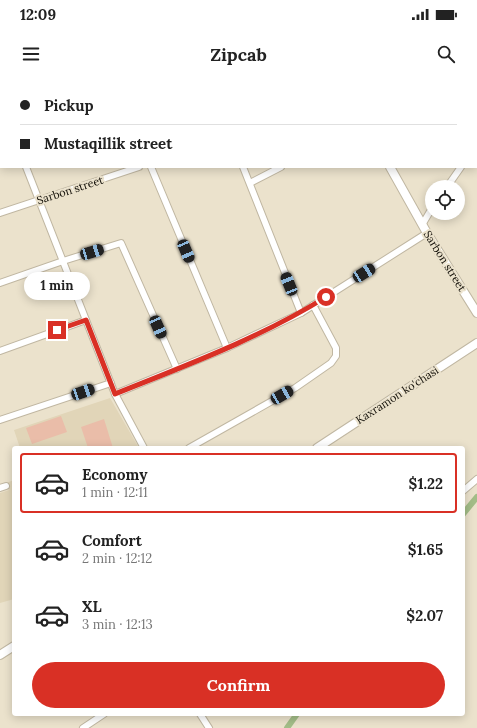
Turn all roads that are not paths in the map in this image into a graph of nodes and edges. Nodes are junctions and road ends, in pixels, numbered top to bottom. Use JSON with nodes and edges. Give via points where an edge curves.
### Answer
{"nodes":[{"id":1,"x":26,"y":168,"type":"edge"},
{"id":2,"x":136,"y":168,"type":"edge"},
{"id":3,"x":150,"y":168,"type":"edge"},
{"id":4,"x":243,"y":168,"type":"edge"},
{"id":5,"x":278,"y":168,"type":"edge"},
{"id":6,"x":391,"y":168,"type":"edge"},
{"id":7,"x":460,"y":168,"type":"edge"},
{"id":8,"x":452,"y":180,"type":"edge"},
{"id":9,"x":250,"y":183,"type":"junction"},
{"id":10,"x":39,"y":200,"type":"junction"},
{"id":11,"x":0,"y":213,"type":"edge"},
{"id":12,"x":425,"y":220,"type":"edge"},
{"id":13,"x":422,"y":225,"type":"junction"},
{"id":14,"x":427,"y":233,"type":"junction"},
{"id":15,"x":63,"y":260,"type":"junction"},
{"id":16,"x":0,"y":283,"type":"edge"},
{"id":17,"x":313,"y":305,"type":"junction"},
{"id":18,"x":300,"y":313,"type":"junction"},
{"id":19,"x":477,"y":313,"type":"edge"},
{"id":20,"x":86,"y":320,"type":"junction"},
{"id":21,"x":477,"y":343,"type":"edge"},
{"id":22,"x":227,"y":348,"type":"junction"},
{"id":23,"x":0,"y":351,"type":"edge"},
{"id":24,"x":177,"y":369,"type":"junction"},
{"id":25,"x":111,"y":383,"type":"junction"},
{"id":26,"x":115,"y":394,"type":"junction"},
{"id":27,"x":0,"y":420,"type":"edge"},
{"id":28,"x":143,"y":446,"type":"edge"},
{"id":29,"x":193,"y":446,"type":"edge"},
{"id":30,"x":320,"y":446,"type":"edge"},
{"id":31,"x":477,"y":479,"type":"edge"},
{"id":32,"x":465,"y":489,"type":"edge"},
{"id":33,"x":12,"y":647,"type":"edge"},
{"id":34,"x":0,"y":656,"type":"edge"},
{"id":35,"x":101,"y":716,"type":"edge"},
{"id":36,"x":201,"y":716,"type":"edge"},
{"id":37,"x":83,"y":728,"type":"edge"},
{"id":38,"x":209,"y":728,"type":"edge"}],
"edges":[{"from":1,"to":10,"type":"street"},
{"from":2,"to":10,"type":"street","name":"Sarbon street"},
{"from":3,"to":22,"type":"street"},
{"from":4,"to":9,"type":"street"},
{"from":5,"to":9,"type":"street"},
{"from":6,"to":13,"type":"street","name":"Sarbon street"},
{"from":7,"to":8,"type":"street"},
{"from":9,"to":18,"type":"street"},
{"from":10,"to":11,"type":"street","name":"Sarbon street"},
{"from":10,"to":15,"type":"street"},
{"from":12,"to":13,"type":"street"},
{"from":13,"to":14,"type":"street","name":"Sarbon street"},
{"from":14,"to":17,"type":"street"},
{"from":14,"to":19,"type":"street","name":"Sarbon street"},
{"from":15,"to":16,"type":"street"},
{"from":15,"to":20,"type":"street"},
{"from":15,"to":24,"type":"street","via":[[121,243]]},
{"from":17,"to":18,"type":"street"},
{"from":17,"to":29,"type":"street","via":[[336,348],[336,356],[331,363],[295,388]]},
{"from":18,"to":22,"type":"street"},
{"from":20,"to":23,"type":"street"},
{"from":20,"to":25,"type":"street"},
{"from":21,"to":30,"type":"street","name":"Kaxramon ko'chasi"},
{"from":22,"to":24,"type":"street"},
{"from":24,"to":26,"type":"street"},
{"from":25,"to":26,"type":"street"},
{"from":25,"to":27,"type":"street"},
{"from":26,"to":28,"type":"street"},
{"from":31,"to":32,"type":"street"},
{"from":33,"to":34,"type":"street"},
{"from":35,"to":37,"type":"street"},
{"from":36,"to":38,"type":"street"}]}
